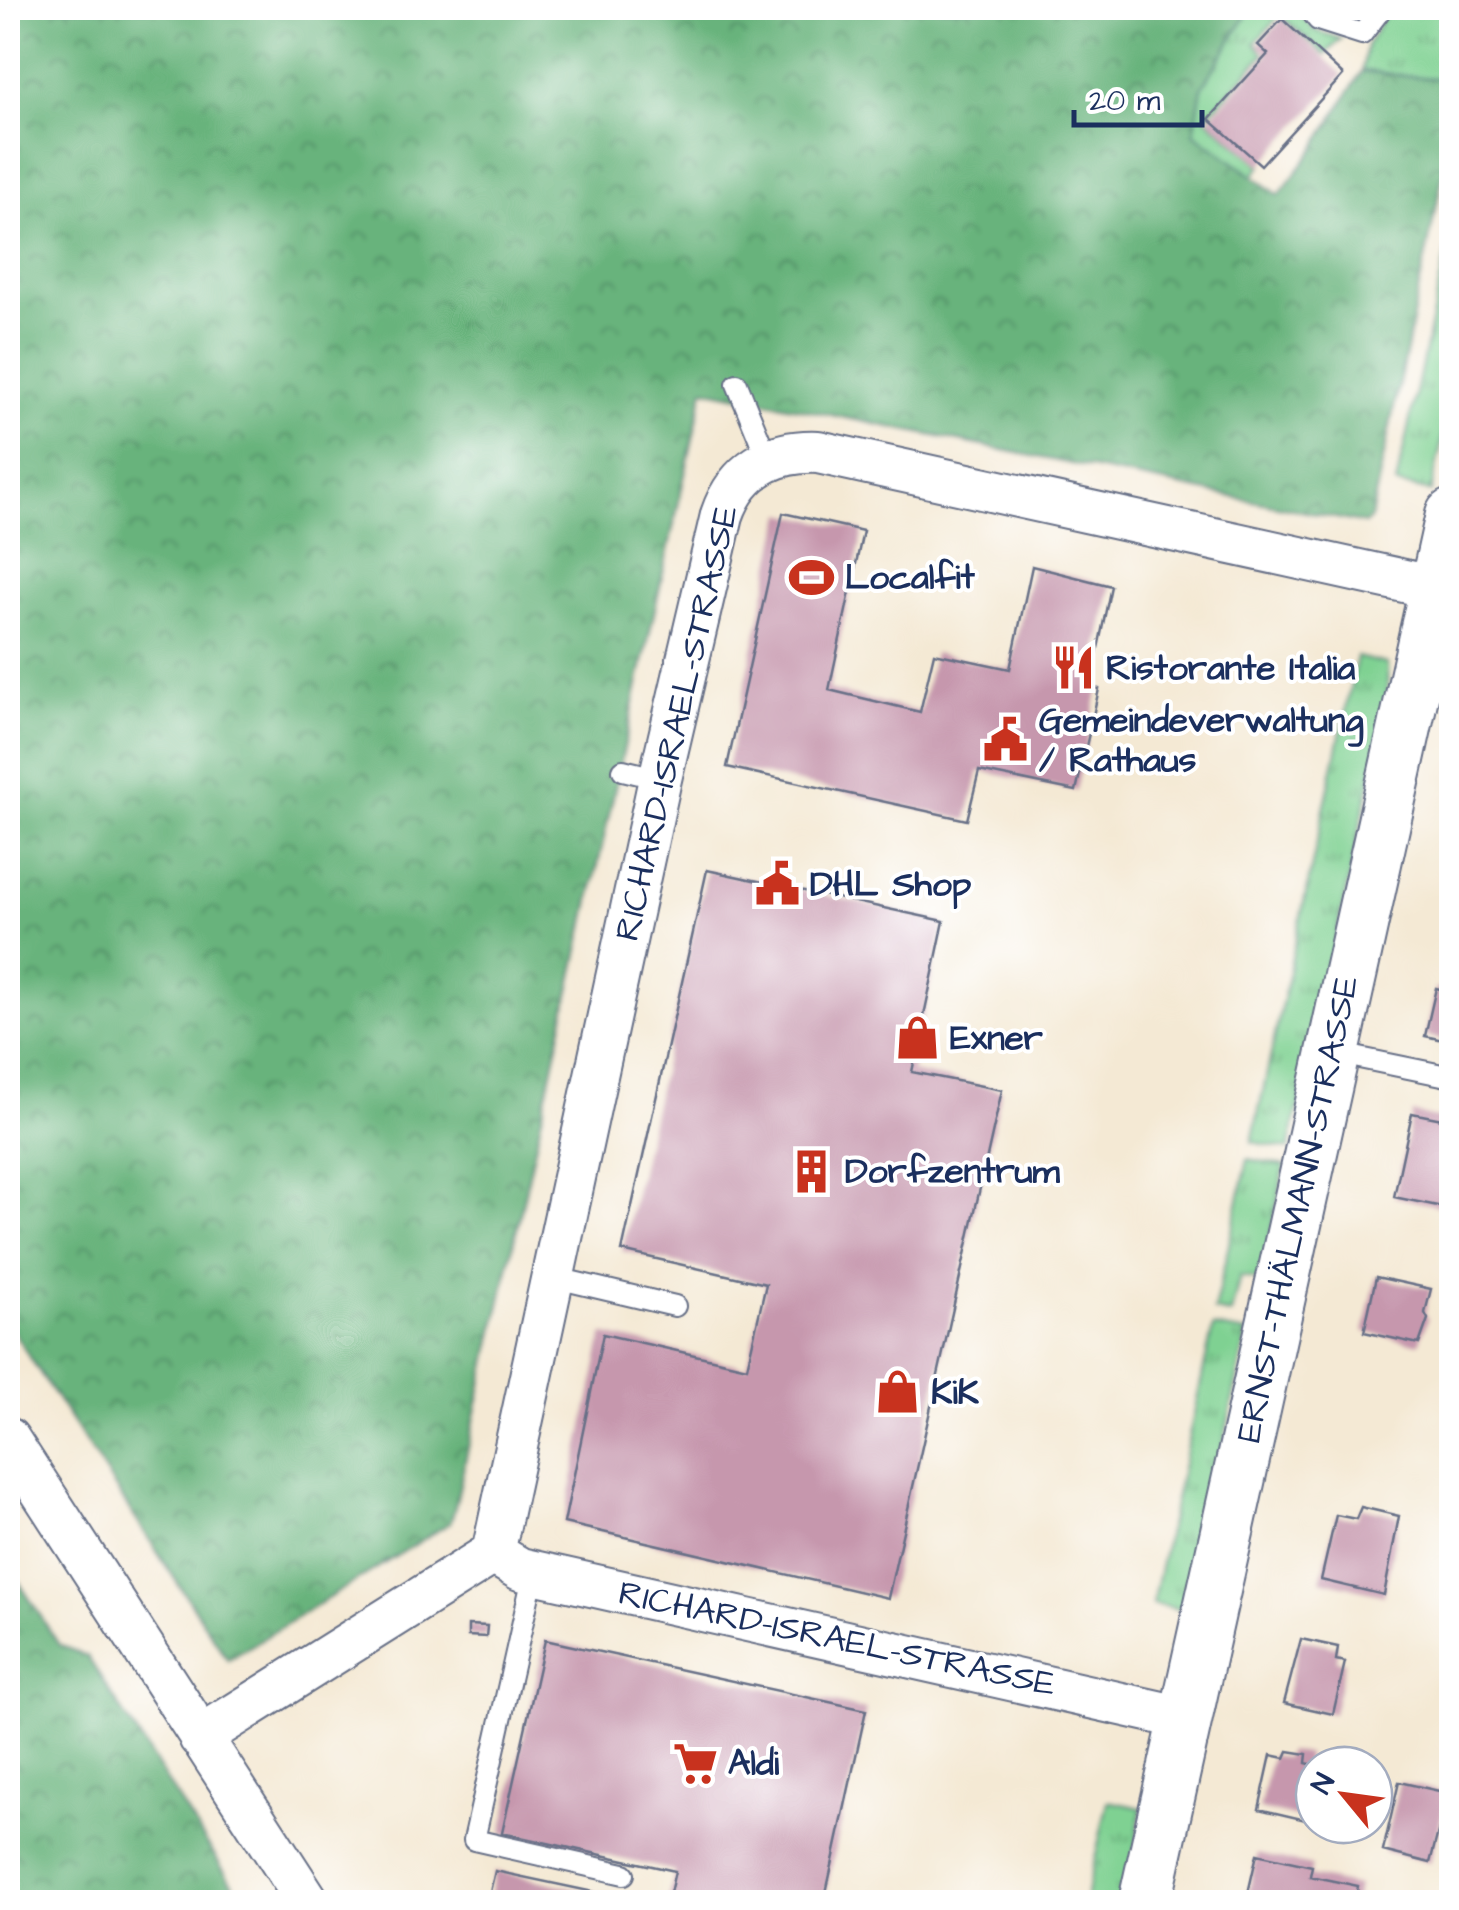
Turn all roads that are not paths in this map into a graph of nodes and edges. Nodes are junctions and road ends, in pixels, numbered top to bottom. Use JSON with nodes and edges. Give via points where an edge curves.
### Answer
{"nodes":[{"id":1,"x":1309,"y":8,"type":"edge"},
{"id":2,"x":1382,"y":8,"type":"edge"},
{"id":3,"x":737,"y":384,"type":"dead end"},
{"id":4,"x":768,"y":460,"type":"junction"},
{"id":5,"x":1452,"y":515,"type":"edge"},
{"id":6,"x":1436,"y":588,"type":"junction"},
{"id":7,"x":1333,"y":1053,"type":"junction"},
{"id":8,"x":1452,"y":1077,"type":"edge"},
{"id":9,"x":552,"y":1278,"type":"junction"},
{"id":10,"x":675,"y":1306,"type":"dead end"},
{"id":11,"x":8,"y":1439,"type":"edge"},
{"id":12,"x":492,"y":1553,"type":"junction"},
{"id":13,"x":534,"y":1572,"type":"junction"},
{"id":14,"x":1184,"y":1718,"type":"junction"},
{"id":15,"x":200,"y":1737,"type":"junction"},
{"id":16,"x":624,"y":1874,"type":"dead end"},
{"id":17,"x":308,"y":1902,"type":"edge"},
{"id":18,"x":1145,"y":1902,"type":"edge"}],
"edges":[{"from":1,"to":2,"type":"lane","via":[[1318,20],[1362,34]]},
{"from":3,"to":4,"type":"lane"},
{"from":4,"to":6,"type":"street","via":[[818,452]]},
{"from":4,"to":9,"type":"street","name":"RICHARD-ISRAEL-STRASSE","via":[[730,492],[642,775]]},
{"from":5,"to":6,"type":"street","name":"ERNST-THÄLMANN-STRASSE"},
{"from":6,"to":7,"type":"street","name":"ERNST-THÄLMANN-STRASSE"},
{"from":7,"to":8,"type":"lane"},
{"from":7,"to":14,"type":"street","name":"ERNST-THÄLMANN-STRASSE"},
{"from":9,"to":10,"type":"lane"},
{"from":9,"to":12,"type":"street","name":"RICHARD-ISRAEL-STRASSE"},
{"from":11,"to":15,"type":"street"},
{"from":12,"to":13,"type":"street","name":"RICHARD-ISRAEL-STRASSE"},
{"from":12,"to":15,"type":"street"},
{"from":13,"to":14,"type":"street","name":"RICHARD-ISRAEL-STRASSE"},
{"from":13,"to":16,"type":"lane","via":[[474,1840]]},
{"from":14,"to":18,"type":"street","name":"ERNST-THÄLMANN-STRASSE"},
{"from":15,"to":17,"type":"street"}]}
